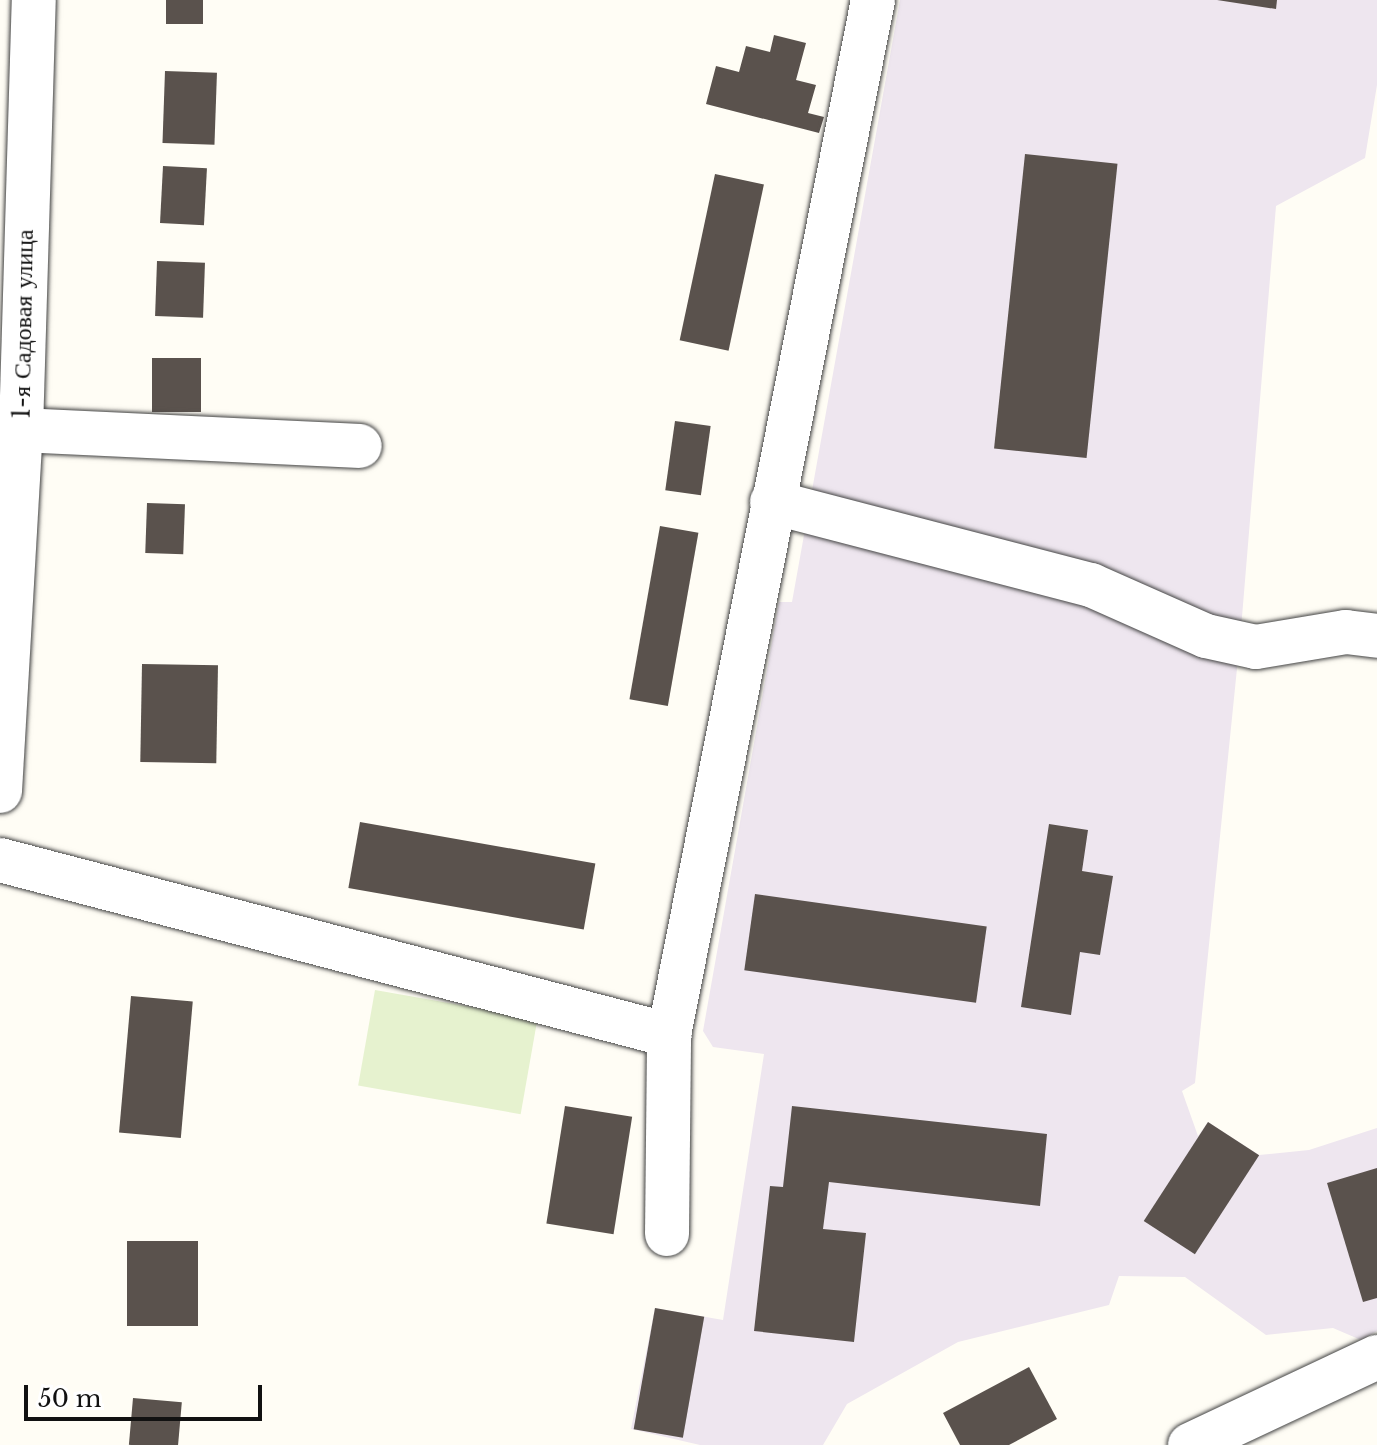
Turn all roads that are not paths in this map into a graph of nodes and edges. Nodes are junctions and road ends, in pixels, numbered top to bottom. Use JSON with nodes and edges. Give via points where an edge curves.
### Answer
{"nodes":[{"id":1,"x":34,"y":0,"type":"edge"},
{"id":2,"x":873,"y":0,"type":"edge"},
{"id":3,"x":21,"y":430,"type":"junction"},
{"id":4,"x":360,"y":446,"type":"dead end"},
{"id":5,"x":772,"y":502,"type":"junction"},
{"id":6,"x":1377,"y":636,"type":"edge"},
{"id":7,"x":0,"y":791,"type":"edge"},
{"id":8,"x":0,"y":860,"type":"edge"},
{"id":9,"x":669,"y":1035,"type":"junction"},
{"id":10,"x":667,"y":1234,"type":"dead end"},
{"id":11,"x":1377,"y":1357,"type":"edge"},
{"id":12,"x":1190,"y":1445,"type":"edge"}],
"edges":[{"from":1,"to":3,"type":"street","name":"1-я Садовая улица"},
{"from":2,"to":5,"type":"street"},
{"from":3,"to":4,"type":"street"},
{"from":3,"to":7,"type":"street","name":"1-я Садовая улица"},
{"from":5,"to":6,"type":"street","via":[[1091,585],[1206,636],[1256,647],[1346,632]]},
{"from":5,"to":9,"type":"street"},
{"from":8,"to":9,"type":"street"},
{"from":9,"to":10,"type":"street"},
{"from":11,"to":12,"type":"street"}]}
